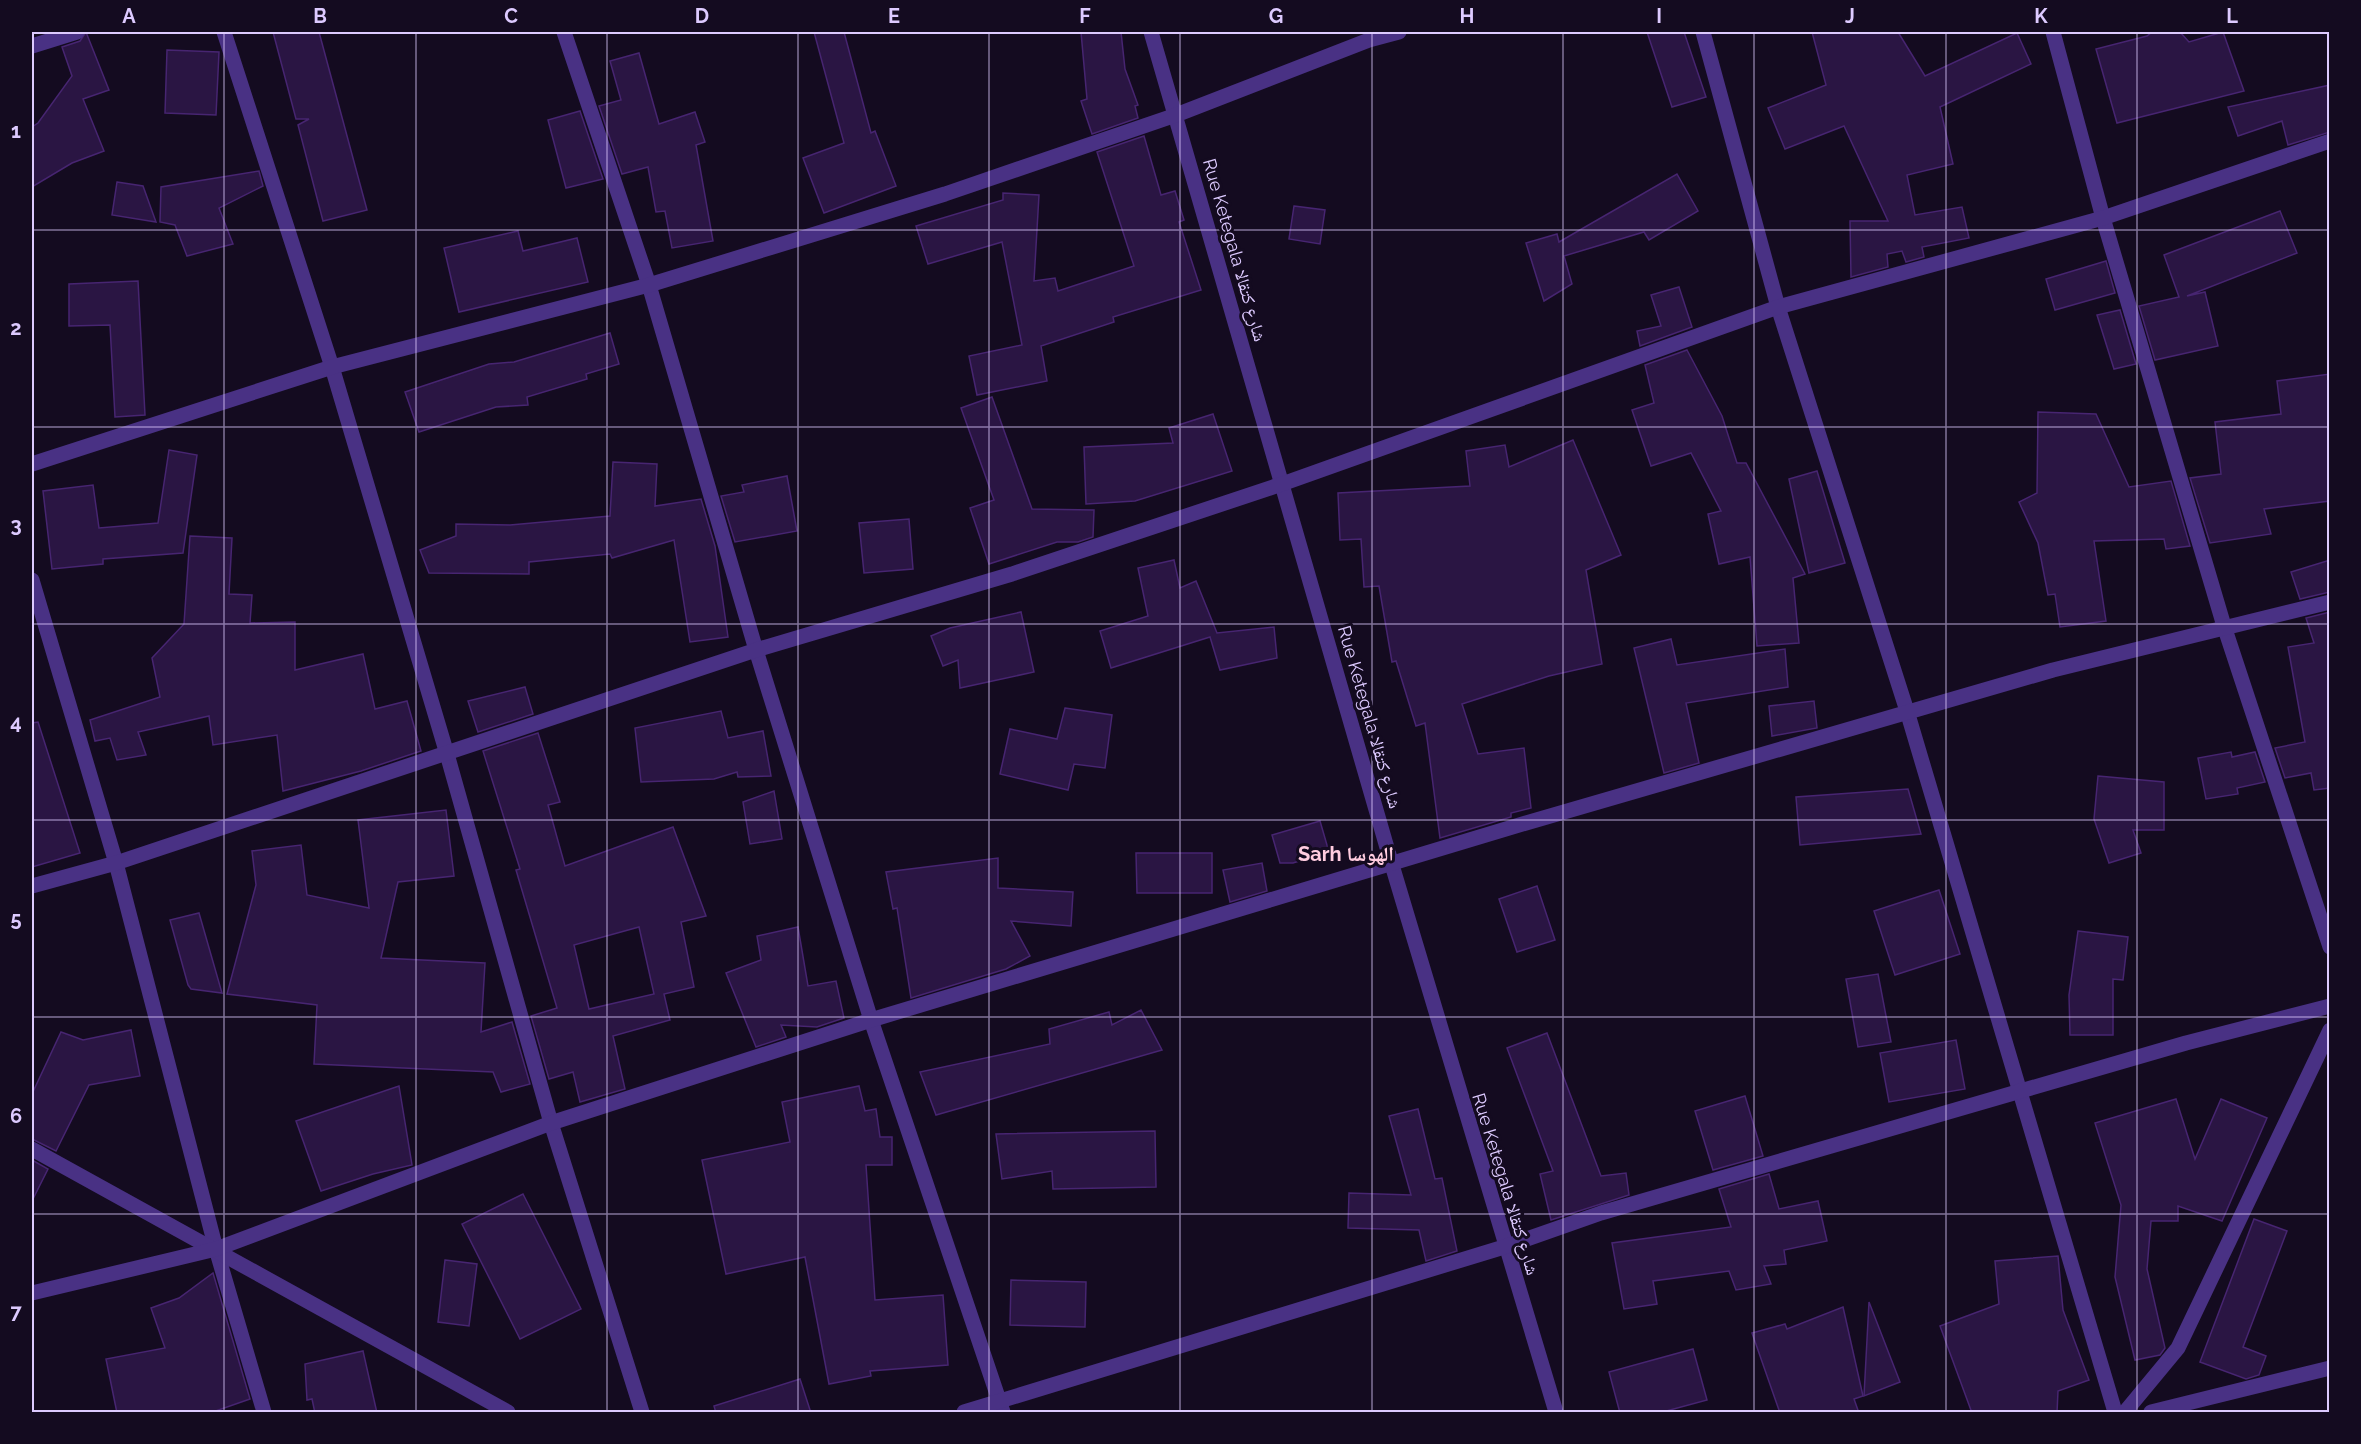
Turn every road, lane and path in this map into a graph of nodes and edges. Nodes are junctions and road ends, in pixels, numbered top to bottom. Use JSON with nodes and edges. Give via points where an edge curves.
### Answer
{"nodes":[{"id":1,"x":76,"y":32,"type":"edge"},
{"id":2,"x":224,"y":32,"type":"edge"},
{"id":3,"x":564,"y":32,"type":"edge"},
{"id":4,"x":1151,"y":32,"type":"edge"},
{"id":5,"x":1399,"y":32,"type":"edge"},
{"id":6,"x":1703,"y":32,"type":"edge"},
{"id":7,"x":2053,"y":32,"type":"edge"},
{"id":8,"x":32,"y":46,"type":"edge"},
{"id":9,"x":1176,"y":115,"type":"junction"},
{"id":10,"x":2330,"y":141,"type":"edge"},
{"id":11,"x":2103,"y":218,"type":"junction"},
{"id":12,"x":649,"y":285,"type":"junction"},
{"id":13,"x":1778,"y":307,"type":"junction"},
{"id":14,"x":332,"y":367,"type":"junction"},
{"id":15,"x":32,"y":464,"type":"edge"},
{"id":16,"x":1282,"y":483,"type":"junction"},
{"id":17,"x":32,"y":580,"type":"edge"},
{"id":18,"x":2330,"y":602,"type":"edge"},
{"id":19,"x":2224,"y":626,"type":"junction"},
{"id":20,"x":756,"y":650,"type":"junction"},
{"id":21,"x":1907,"y":711,"type":"junction"},
{"id":22,"x":447,"y":754,"type":"junction"},
{"id":23,"x":116,"y":863,"type":"junction"},
{"id":24,"x":1392,"y":865,"type":"junction"},
{"id":25,"x":32,"y":886,"type":"edge"},
{"id":26,"x":2330,"y":947,"type":"edge"},
{"id":27,"x":2330,"y":1006,"type":"edge"},
{"id":28,"x":871,"y":1020,"type":"junction"},
{"id":29,"x":2330,"y":1029,"type":"edge"},
{"id":30,"x":2020,"y":1092,"type":"junction"},
{"id":31,"x":551,"y":1123,"type":"junction"},
{"id":32,"x":32,"y":1149,"type":"edge"},
{"id":33,"x":1504,"y":1247,"type":"junction"},
{"id":34,"x":216,"y":1249,"type":"junction"},
{"id":35,"x":32,"y":1293,"type":"edge"},
{"id":36,"x":2330,"y":1368,"type":"edge"},
{"id":37,"x":1001,"y":1407,"type":"edge"},
{"id":38,"x":264,"y":1413,"type":"edge"},
{"id":39,"x":508,"y":1413,"type":"edge"},
{"id":40,"x":642,"y":1413,"type":"edge"},
{"id":41,"x":964,"y":1413,"type":"edge"},
{"id":42,"x":1556,"y":1413,"type":"edge"},
{"id":43,"x":2115,"y":1413,"type":"edge"},
{"id":44,"x":2125,"y":1413,"type":"edge"},
{"id":45,"x":2151,"y":1413,"type":"edge"}],
"edges":[{"from":1,"to":8,"type":"street"},
{"from":2,"to":14,"type":"street"},
{"from":3,"to":12,"type":"street"},
{"from":4,"to":9,"type":"street","name":"Rue Ketegala شارع كتقالا"},
{"from":5,"to":9,"type":"street"},
{"from":6,"to":13,"type":"street"},
{"from":7,"to":11,"type":"street"},
{"from":9,"to":12,"type":"street","via":[[945,194]]},
{"from":9,"to":16,"type":"street","name":"Rue Ketegala شارع كتقالا"},
{"from":10,"to":11,"type":"street"},
{"from":11,"to":13,"type":"street"},
{"from":11,"to":19,"type":"street"},
{"from":12,"to":14,"type":"street"},
{"from":12,"to":20,"type":"street"},
{"from":13,"to":16,"type":"street"},
{"from":13,"to":21,"type":"street"},
{"from":14,"to":15,"type":"street"},
{"from":14,"to":22,"type":"street"},
{"from":16,"to":20,"type":"street","via":[[1012,574]]},
{"from":16,"to":24,"type":"street","name":"Rue Ketegala شارع كتقالا"},
{"from":17,"to":23,"type":"street"},
{"from":18,"to":19,"type":"street"},
{"from":19,"to":21,"type":"street"},
{"from":19,"to":26,"type":"street"},
{"from":20,"to":22,"type":"street"},
{"from":20,"to":28,"type":"street"},
{"from":21,"to":24,"type":"street"},
{"from":21,"to":30,"type":"street"},
{"from":22,"to":23,"type":"street"},
{"from":22,"to":31,"type":"street"},
{"from":23,"to":25,"type":"street"},
{"from":23,"to":34,"type":"street"},
{"from":24,"to":28,"type":"street"},
{"from":24,"to":33,"type":"street","name":"Rue Ketegala شارع كتقالا"},
{"from":27,"to":30,"type":"street"},
{"from":28,"to":31,"type":"street"},
{"from":28,"to":37,"type":"street"},
{"from":29,"to":44,"type":"street","via":[[2178,1348]]},
{"from":30,"to":33,"type":"street","via":[[1601,1213]]},
{"from":30,"to":43,"type":"street"},
{"from":31,"to":34,"type":"street"},
{"from":31,"to":40,"type":"street"},
{"from":32,"to":34,"type":"street"},
{"from":33,"to":37,"type":"street"},
{"from":33,"to":42,"type":"street","name":"Rue Ketegala شارع كتقالا"},
{"from":34,"to":35,"type":"street"},
{"from":34,"to":38,"type":"street"},
{"from":34,"to":39,"type":"street"},
{"from":36,"to":45,"type":"street"},
{"from":37,"to":41,"type":"street"}]}
